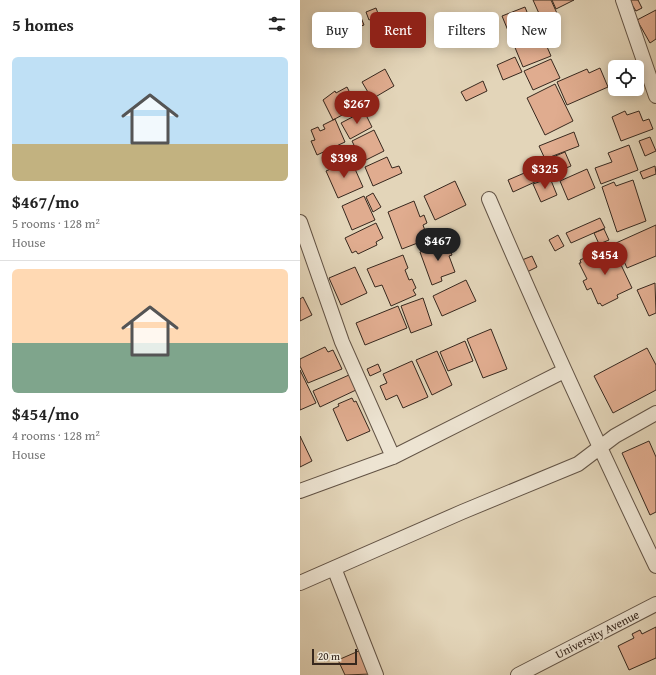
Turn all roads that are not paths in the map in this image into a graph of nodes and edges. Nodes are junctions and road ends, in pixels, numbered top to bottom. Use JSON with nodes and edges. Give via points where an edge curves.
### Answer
{"nodes":[{"id":1,"x":623,"y":0,"type":"edge"},
{"id":2,"x":656,"y":96,"type":"edge"},
{"id":3,"x":489,"y":200,"type":"dead end"},
{"id":4,"x":300,"y":222,"type":"edge"},
{"id":5,"x":564,"y":372,"type":"junction"},
{"id":6,"x":656,"y":414,"type":"edge"},
{"id":7,"x":601,"y":446,"type":"junction"},
{"id":8,"x":393,"y":457,"type":"junction"},
{"id":9,"x":300,"y":491,"type":"edge"},
{"id":10,"x":656,"y":566,"type":"edge"},
{"id":11,"x":334,"y":568,"type":"junction"},
{"id":12,"x":300,"y":584,"type":"edge"},
{"id":13,"x":656,"y":604,"type":"edge"},
{"id":14,"x":376,"y":675,"type":"edge"},
{"id":15,"x":518,"y":675,"type":"edge"}],
"edges":[{"from":1,"to":2,"type":"street"},
{"from":3,"to":5,"type":"street"},
{"from":4,"to":8,"type":"street","via":[[342,342]]},
{"from":5,"to":7,"type":"street"},
{"from":5,"to":8,"type":"street"},
{"from":6,"to":7,"type":"street"},
{"from":7,"to":10,"type":"street"},
{"from":7,"to":11,"type":"street","via":[[578,464],[557,474]]},
{"from":8,"to":9,"type":"street"},
{"from":11,"to":12,"type":"street"},
{"from":11,"to":14,"type":"street"},
{"from":13,"to":15,"type":"street","name":"University Avenue"}]}
